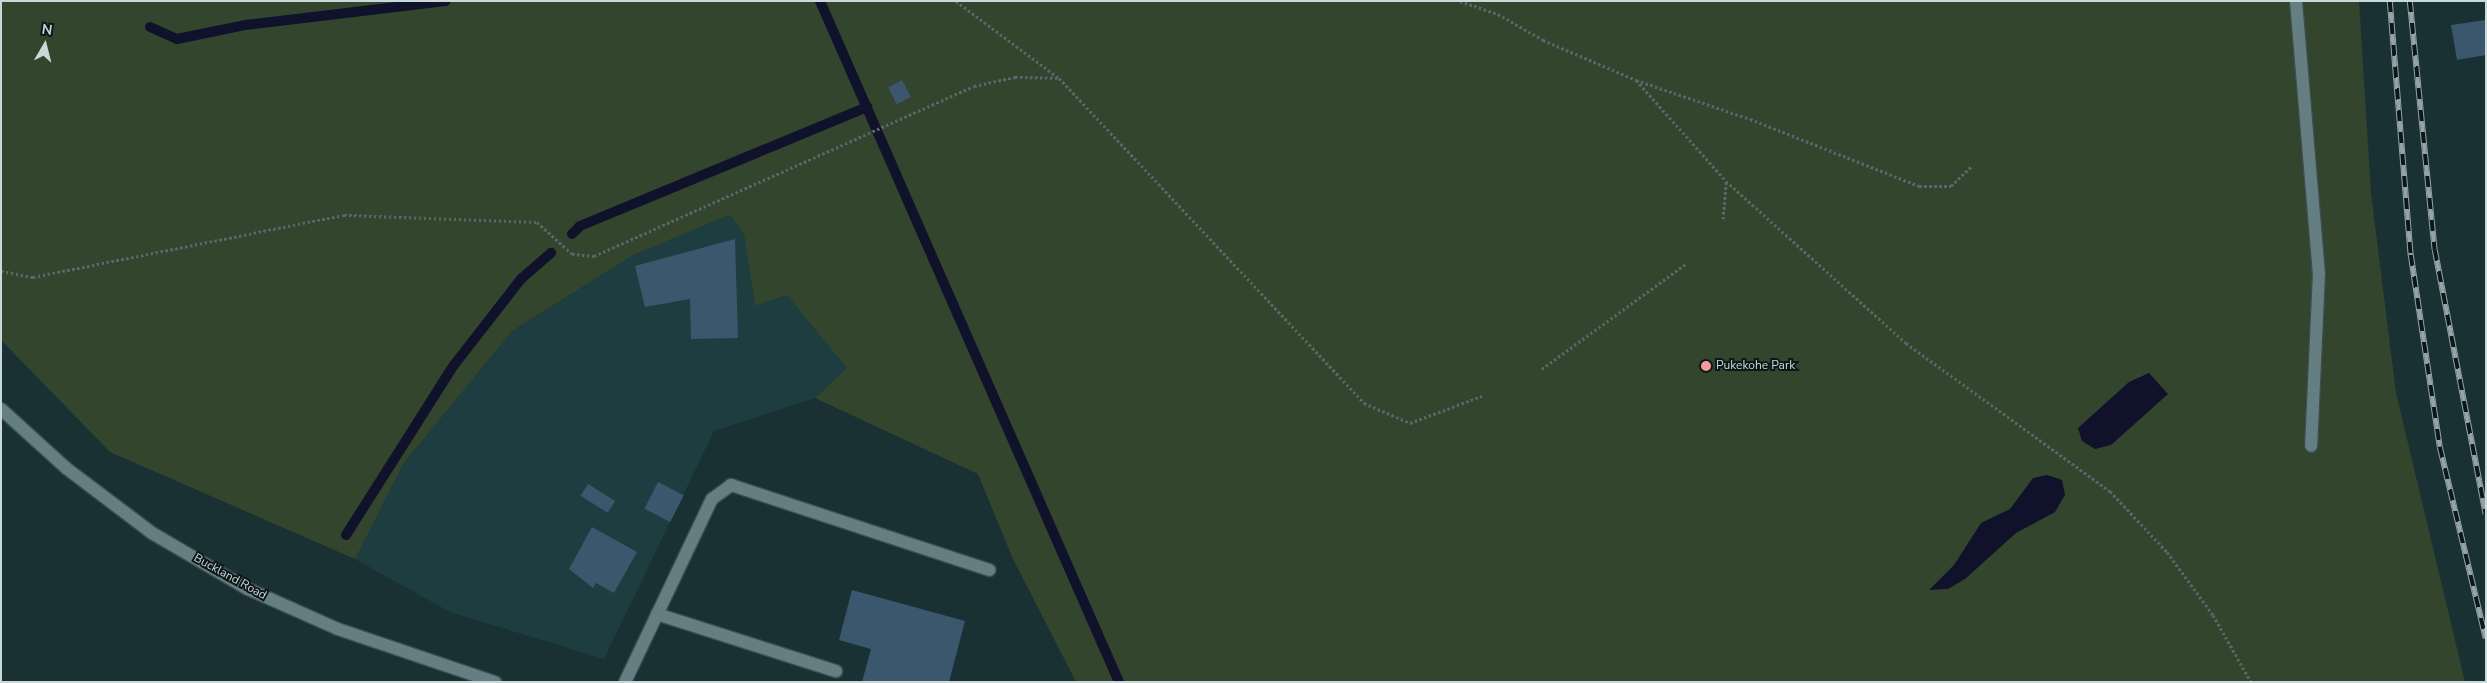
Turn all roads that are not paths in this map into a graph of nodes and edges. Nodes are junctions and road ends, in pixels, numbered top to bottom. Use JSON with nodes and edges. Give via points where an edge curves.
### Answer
{"nodes":[{"id":1,"x":2296,"y":1,"type":"edge"},
{"id":2,"x":1,"y":409,"type":"edge"},
{"id":3,"x":2311,"y":446,"type":"dead end"},
{"id":4,"x":989,"y":570,"type":"dead end"},
{"id":5,"x":657,"y":614,"type":"junction"},
{"id":6,"x":836,"y":671,"type":"dead end"},
{"id":7,"x":495,"y":682,"type":"edge"},
{"id":8,"x":625,"y":682,"type":"edge"}],
"edges":[{"from":1,"to":3,"type":"main road","via":[[2319,273]]},
{"from":2,"to":7,"type":"main road","name":"Buckland Road","via":[[66,468],[152,533],[248,589],[338,629]]},
{"from":4,"to":5,"type":"main road","via":[[731,486],[712,499]]},
{"from":5,"to":6,"type":"main road"},
{"from":5,"to":8,"type":"main road"}]}
